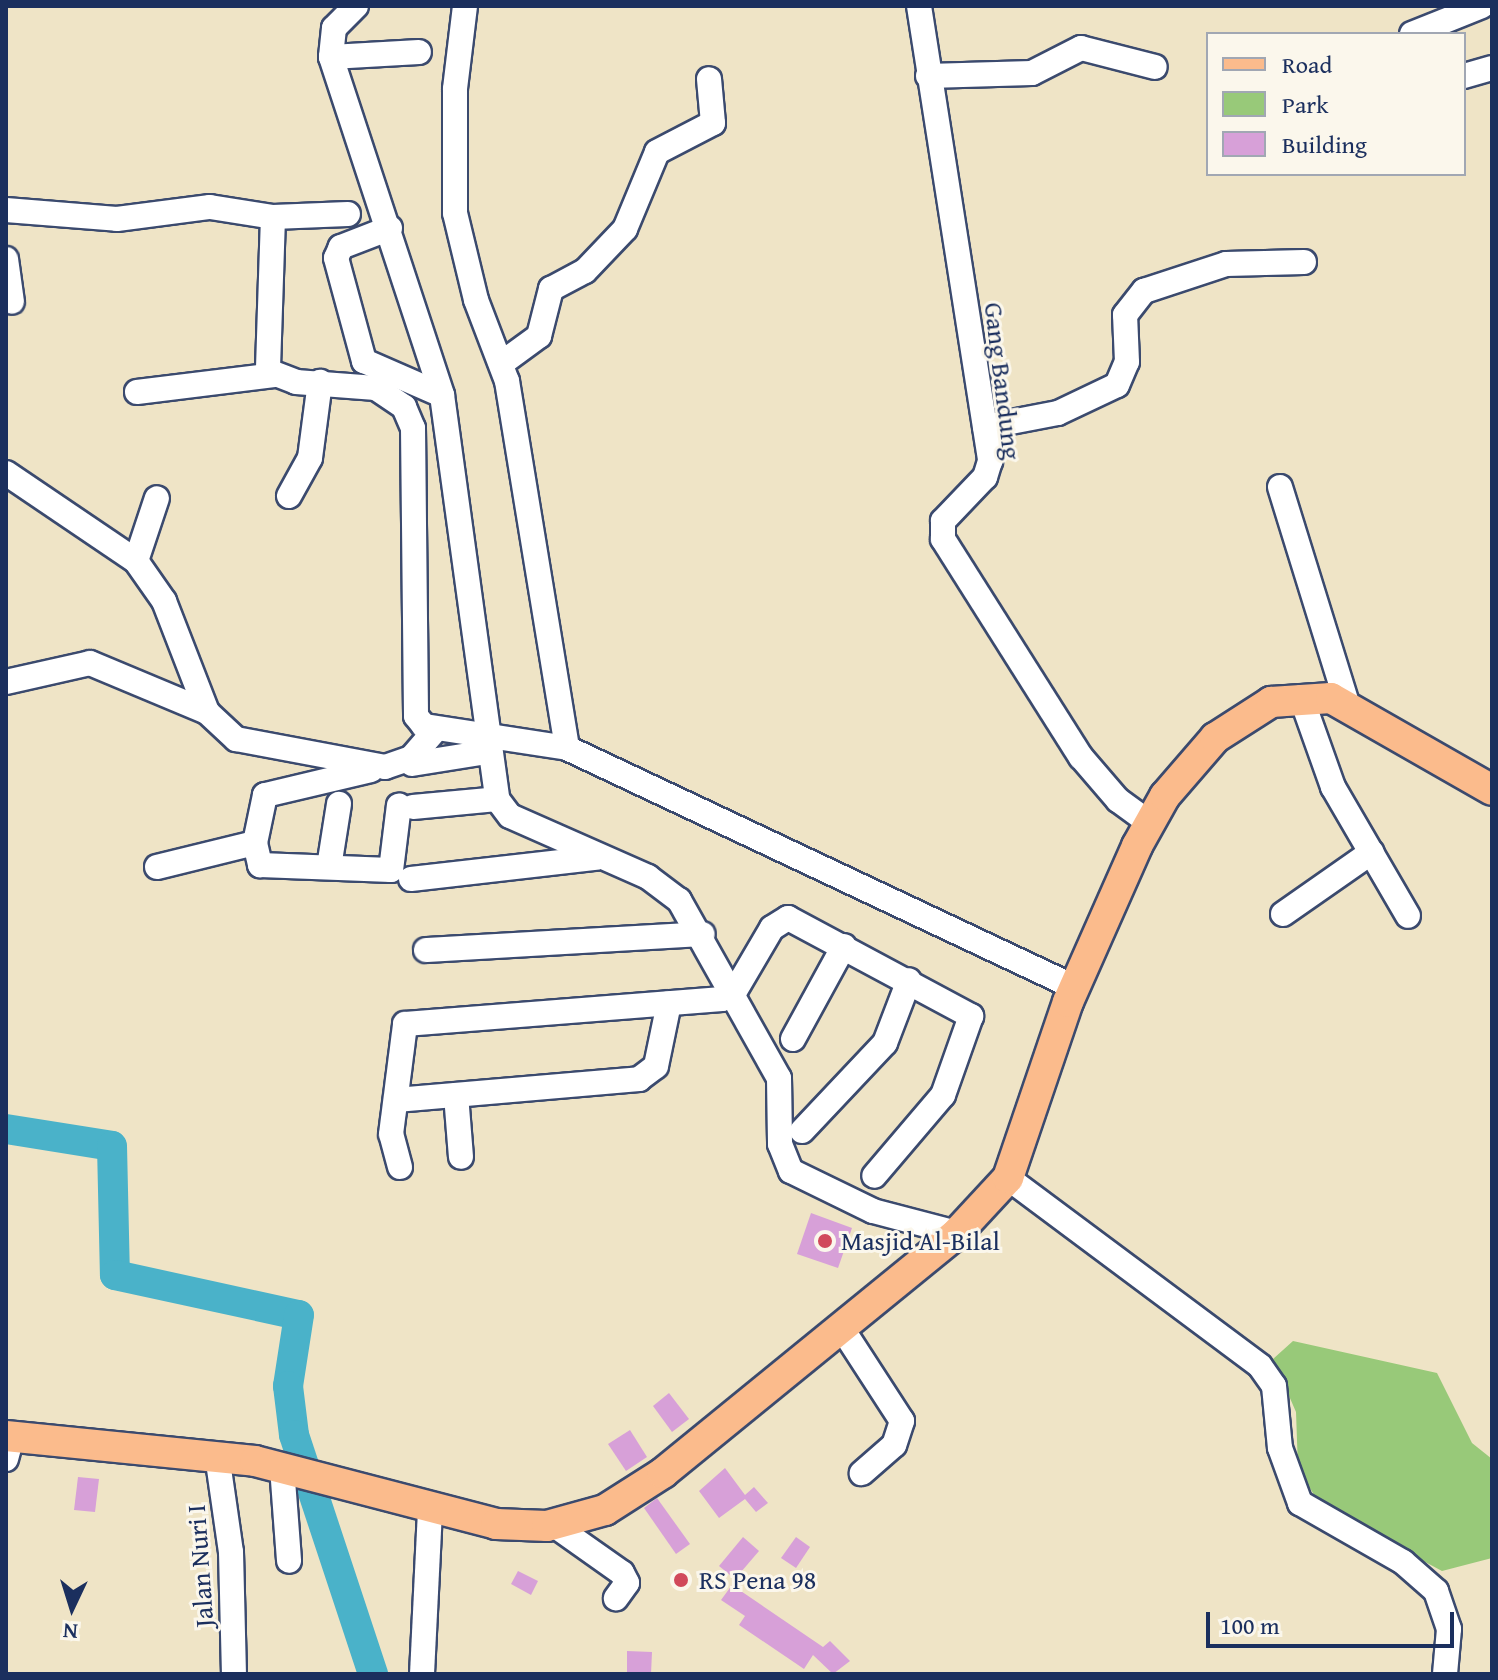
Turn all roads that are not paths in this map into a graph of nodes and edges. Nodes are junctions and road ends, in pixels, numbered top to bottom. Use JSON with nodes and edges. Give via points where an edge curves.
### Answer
{"nodes":[{"id":1,"x":356,"y":6,"type":"edge"},
{"id":2,"x":465,"y":6,"type":"edge"},
{"id":3,"x":919,"y":6,"type":"edge"},
{"id":4,"x":1482,"y":6,"type":"edge"},
{"id":5,"x":1417,"y":32,"type":"edge"},
{"id":6,"x":419,"y":52,"type":"dead end"},
{"id":7,"x":331,"y":57,"type":"junction"},
{"id":8,"x":1155,"y":67,"type":"dead end"},
{"id":9,"x":1492,"y":68,"type":"edge"},
{"id":10,"x":1466,"y":75,"type":"edge"},
{"id":11,"x":928,"y":76,"type":"junction"},
{"id":12,"x":709,"y":79,"type":"dead end"},
{"id":13,"x":6,"y":210,"type":"edge"},
{"id":14,"x":348,"y":214,"type":"dead end"},
{"id":15,"x":273,"y":217,"type":"junction"},
{"id":16,"x":390,"y":228,"type":"junction"},
{"id":17,"x":6,"y":259,"type":"edge"},
{"id":18,"x":1304,"y":262,"type":"dead end"},
{"id":19,"x":12,"y":302,"type":"dead end"},
{"id":20,"x":502,"y":363,"type":"junction"},
{"id":21,"x":276,"y":375,"type":"junction"},
{"id":22,"x":320,"y":382,"type":"junction"},
{"id":23,"x":137,"y":392,"type":"dead end"},
{"id":24,"x":442,"y":395,"type":"junction"},
{"id":25,"x":985,"y":427,"type":"junction"},
{"id":26,"x":6,"y":473,"type":"edge"},
{"id":27,"x":1280,"y":487,"type":"dead end"},
{"id":28,"x":289,"y":496,"type":"dead end"},
{"id":29,"x":157,"y":498,"type":"dead end"},
{"id":30,"x":136,"y":561,"type":"junction"},
{"id":31,"x":6,"y":682,"type":"edge"},
{"id":32,"x":1301,"y":697,"type":"junction"},
{"id":33,"x":1347,"y":704,"type":"junction"},
{"id":34,"x":207,"y":712,"type":"junction"},
{"id":35,"x":434,"y":732,"type":"junction"},
{"id":36,"x":487,"y":746,"type":"junction"},
{"id":37,"x":556,"y":748,"type":"junction"},
{"id":38,"x":412,"y":764,"type":"dead end"},
{"id":39,"x":385,"y":767,"type":"junction"},
{"id":40,"x":1492,"y":790,"type":"edge"},
{"id":41,"x":497,"y":799,"type":"junction"},
{"id":42,"x":339,"y":804,"type":"dead end"},
{"id":43,"x":1150,"y":823,"type":"junction"},
{"id":44,"x":255,"y":843,"type":"junction"},
{"id":45,"x":1372,"y":852,"type":"junction"},
{"id":46,"x":598,"y":857,"type":"junction"},
{"id":47,"x":157,"y":867,"type":"dead end"},
{"id":48,"x":329,"y":867,"type":"junction"},
{"id":49,"x":411,"y":879,"type":"dead end"},
{"id":50,"x":1283,"y":914,"type":"dead end"},
{"id":51,"x":1408,"y":916,"type":"dead end"},
{"id":52,"x":703,"y":934,"type":"junction"},
{"id":53,"x":844,"y":946,"type":"junction"},
{"id":54,"x":426,"y":950,"type":"dead end"},
{"id":55,"x":909,"y":980,"type":"junction"},
{"id":56,"x":735,"y":991,"type":"junction"},
{"id":57,"x":1072,"y":995,"type":"junction"},
{"id":58,"x":669,"y":1003,"type":"junction"},
{"id":59,"x":793,"y":1039,"type":"dead end"},
{"id":60,"x":456,"y":1095,"type":"junction"},
{"id":61,"x":396,"y":1100,"type":"junction"},
{"id":62,"x":802,"y":1131,"type":"dead end"},
{"id":63,"x":461,"y":1157,"type":"dead end"},
{"id":64,"x":400,"y":1167,"type":"dead end"},
{"id":65,"x":874,"y":1176,"type":"dead end"},
{"id":66,"x":1008,"y":1178,"type":"junction"},
{"id":67,"x":957,"y":1233,"type":"junction"},
{"id":68,"x":841,"y":1327,"type":"junction"},
{"id":69,"x":8,"y":1444,"type":"edge"},
{"id":70,"x":217,"y":1455,"type":"junction"},
{"id":71,"x":282,"y":1467,"type":"junction"},
{"id":72,"x":862,"y":1473,"type":"dead end"},
{"id":73,"x":430,"y":1509,"type":"junction"},
{"id":74,"x":554,"y":1525,"type":"junction"},
{"id":75,"x":289,"y":1561,"type":"dead end"},
{"id":76,"x":616,"y":1598,"type":"dead end"},
{"id":77,"x":234,"y":1674,"type":"edge"},
{"id":78,"x":422,"y":1674,"type":"edge"},
{"id":79,"x":1445,"y":1674,"type":"edge"}],
"edges":[{"from":1,"to":7,"type":"street","via":[[334,28]]},
{"from":2,"to":20,"type":"street","via":[[451,175],[462,252]]},
{"from":3,"to":11,"type":"street","name":"Gang Bandung"},
{"from":4,"to":5,"type":"street"},
{"from":6,"to":7,"type":"street"},
{"from":7,"to":16,"type":"street"},
{"from":8,"to":11,"type":"street","via":[[1081,48],[1032,73]]},
{"from":9,"to":10,"type":"street"},
{"from":11,"to":25,"type":"street","name":"Gang Bandung"},
{"from":12,"to":20,"type":"street","via":[[713,123],[657,152],[625,229],[585,271],[551,289],[539,336]]},
{"from":13,"to":15,"type":"street","via":[[117,219],[210,207]]},
{"from":14,"to":15,"type":"street"},
{"from":15,"to":21,"type":"street","via":[[264,352]]},
{"from":16,"to":24,"type":"street"},
{"from":16,"to":24,"type":"street","via":[[341,247],[336,258],[364,361]]},
{"from":17,"to":19,"type":"street"},
{"from":18,"to":25,"type":"street","via":[[1226,264],[1144,291],[1125,315],[1127,362],[1117,385],[1058,413]]},
{"from":20,"to":37,"type":"street"},
{"from":21,"to":22,"type":"street"},
{"from":21,"to":23,"type":"street"},
{"from":22,"to":28,"type":"street","via":[[320,423]]},
{"from":22,"to":35,"type":"street","via":[[376,388],[410,417],[416,716]]},
{"from":24,"to":36,"type":"street"},
{"from":25,"to":43,"type":"street","name":"Gang Bandung","via":[[989,470],[943,521],[943,539],[1081,757],[1118,800]]},
{"from":26,"to":30,"type":"street"},
{"from":27,"to":33,"type":"street"},
{"from":29,"to":30,"type":"street"},
{"from":30,"to":34,"type":"street","via":[[164,601]]},
{"from":31,"to":34,"type":"street","via":[[90,663]]},
{"from":32,"to":33,"type":"main road"},
{"from":32,"to":43,"type":"main road","via":[[1271,702],[1215,738]]},
{"from":32,"to":45,"type":"street","via":[[1333,787]]},
{"from":33,"to":40,"type":"main road"},
{"from":34,"to":39,"type":"street","via":[[236,739]]},
{"from":35,"to":36,"type":"street"},
{"from":35,"to":39,"type":"street","via":[[411,758]]},
{"from":36,"to":37,"type":"street"},
{"from":36,"to":38,"type":"street"},
{"from":36,"to":41,"type":"street"},
{"from":37,"to":57,"type":"street"},
{"from":39,"to":44,"type":"street","via":[[274,789],[260,803]]},
{"from":41,"to":46,"type":"street","via":[[510,816]]},
{"from":41,"to":48,"type":"street","via":[[406,806],[391,870]]},
{"from":42,"to":48,"type":"street"},
{"from":43,"to":57,"type":"main road"},
{"from":44,"to":47,"type":"street"},
{"from":44,"to":48,"type":"street","via":[[260,865]]},
{"from":45,"to":50,"type":"street"},
{"from":45,"to":51,"type":"street"},
{"from":46,"to":49,"type":"street"},
{"from":46,"to":52,"type":"street","via":[[667,887]]},
{"from":52,"to":54,"type":"street"},
{"from":52,"to":56,"type":"street"},
{"from":53,"to":55,"type":"street"},
{"from":53,"to":56,"type":"street","via":[[779,920]]},
{"from":53,"to":59,"type":"street"},
{"from":55,"to":62,"type":"street","via":[[885,1043]]},
{"from":55,"to":65,"type":"street","via":[[971,1021],[935,1107]]},
{"from":56,"to":58,"type":"street","via":[[722,999]]},
{"from":56,"to":67,"type":"street","via":[[779,1078],[780,1144],[791,1171],[873,1211]]},
{"from":57,"to":66,"type":"main road"},
{"from":58,"to":60,"type":"street","via":[[651,1074]]},
{"from":58,"to":61,"type":"street","via":[[405,1024]]},
{"from":60,"to":61,"type":"street"},
{"from":60,"to":63,"type":"street"},
{"from":61,"to":64,"type":"street","via":[[391,1134]]},
{"from":66,"to":67,"type":"main road"},
{"from":66,"to":79,"type":"street","via":[[1260,1366],[1274,1386],[1280,1448],[1300,1503],[1403,1562],[1436,1591],[1449,1629]]},
{"from":67,"to":68,"type":"main road"},
{"from":68,"to":72,"type":"street","via":[[896,1402],[902,1421],[894,1445]]},
{"from":68,"to":74,"type":"main road","via":[[630,1498]]},
{"from":69,"to":70,"type":"main road"},
{"from":70,"to":71,"type":"main road"},
{"from":70,"to":77,"type":"street","name":"Jalan Nuri I","via":[[231,1552]]},
{"from":71,"to":73,"type":"main road"},
{"from":71,"to":75,"type":"street"},
{"from":73,"to":74,"type":"main road","via":[[496,1524]]},
{"from":73,"to":78,"type":"street"},
{"from":74,"to":76,"type":"street","via":[[622,1573],[627,1583]]}]}
